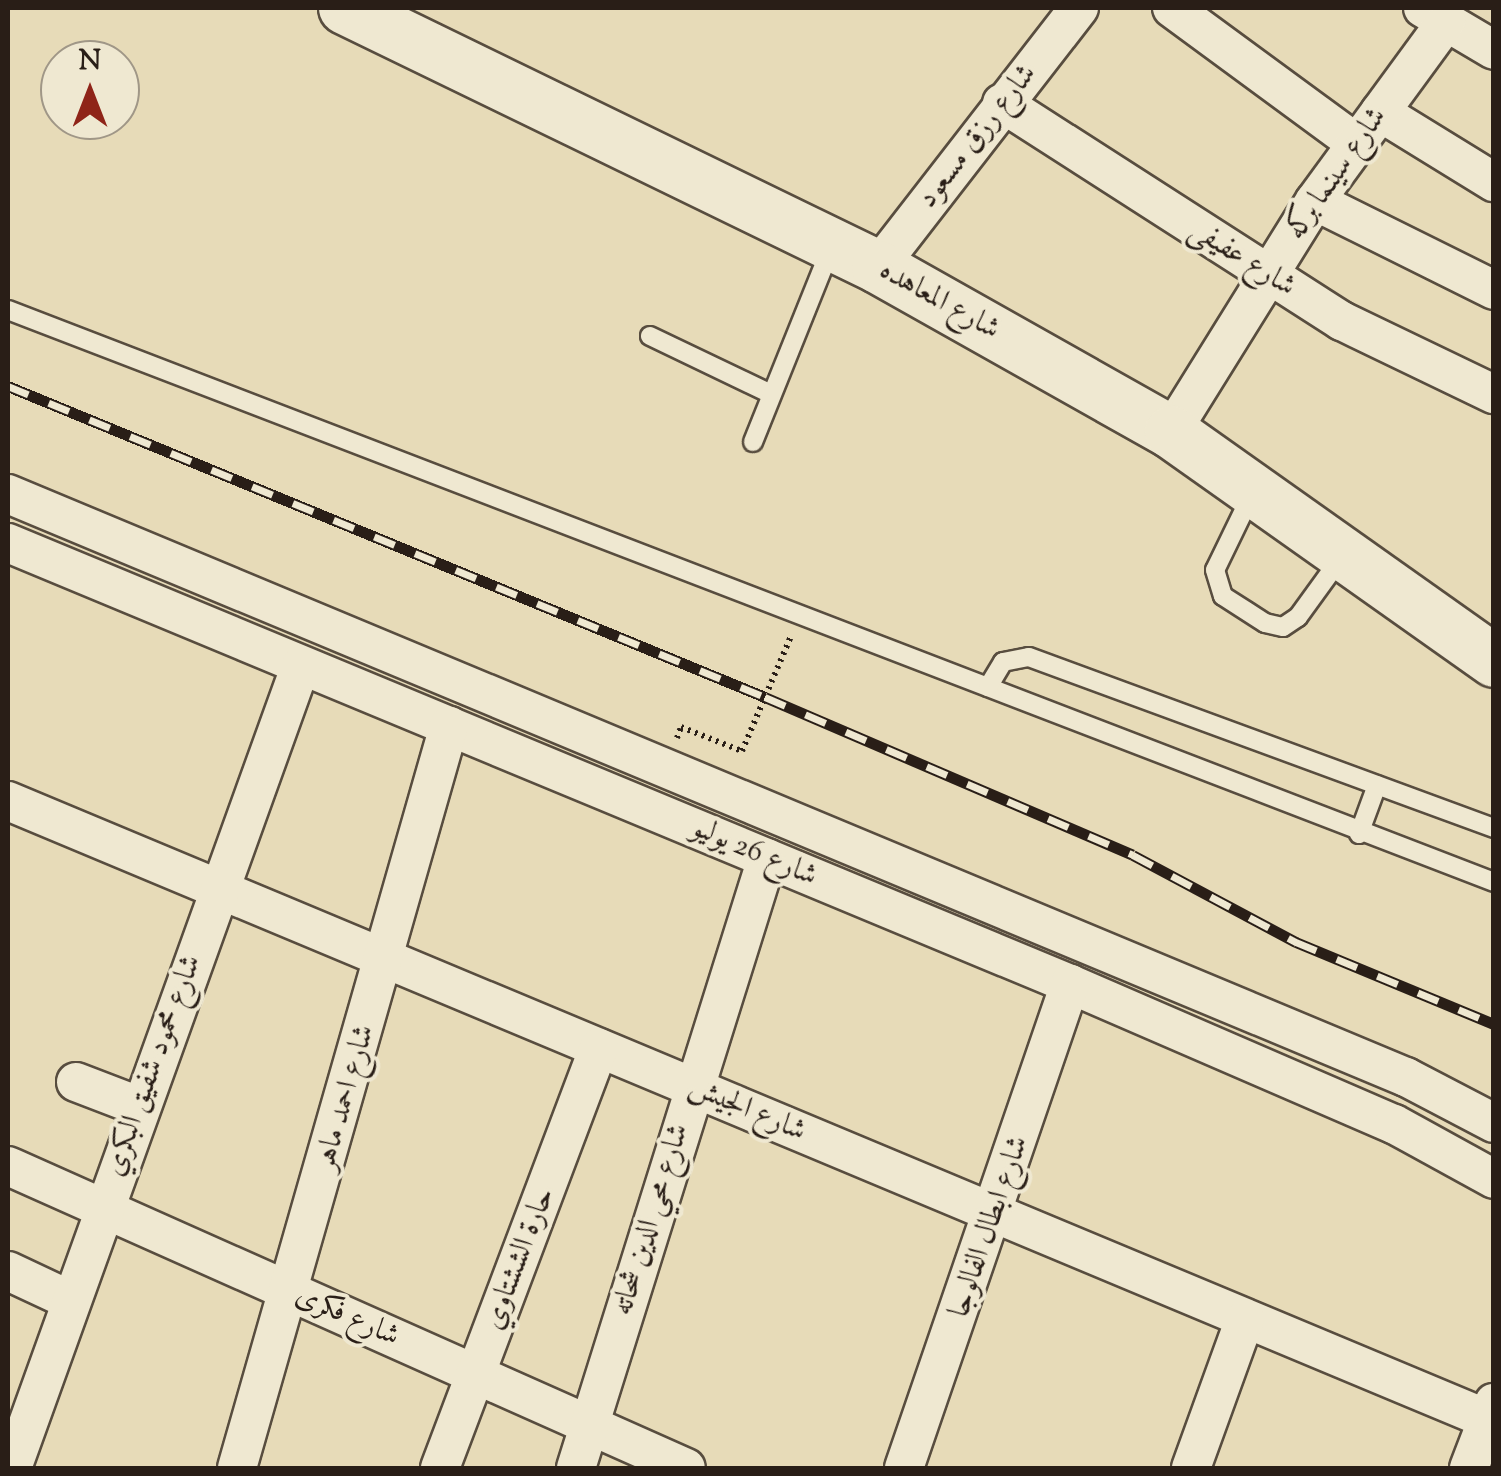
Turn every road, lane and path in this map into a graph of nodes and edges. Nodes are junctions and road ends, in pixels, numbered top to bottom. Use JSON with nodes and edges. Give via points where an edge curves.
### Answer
{"nodes":[{"id":1,"x":346,"y":8,"type":"edge"},
{"id":2,"x":1079,"y":8,"type":"edge"},
{"id":3,"x":1172,"y":8,"type":"edge"},
{"id":4,"x":1435,"y":15,"type":"edge"},
{"id":5,"x":1494,"y":50,"type":"edge"},
{"id":6,"x":1002,"y":103,"type":"junction"},
{"id":7,"x":1380,"y":112,"type":"junction"},
{"id":8,"x":1357,"y":144,"type":"junction"},
{"id":9,"x":1494,"y":182,"type":"edge"},
{"id":10,"x":1315,"y":201,"type":"junction"},
{"id":11,"x":855,"y":256,"type":"junction"},
{"id":12,"x":1266,"y":276,"type":"junction"},
{"id":13,"x":1494,"y":290,"type":"edge"},
{"id":14,"x":8,"y":310,"type":"edge"},
{"id":15,"x":650,"y":336,"type":"dead end"},
{"id":16,"x":772,"y":394,"type":"junction"},
{"id":17,"x":1494,"y":394,"type":"edge"},
{"id":18,"x":1171,"y":432,"type":"junction"},
{"id":19,"x":753,"y":442,"type":"dead end"},
{"id":20,"x":1253,"y":492,"type":"junction"},
{"id":21,"x":8,"y":494,"type":"edge"},
{"id":22,"x":8,"y":543,"type":"edge"},
{"id":23,"x":1342,"y":555,"type":"junction"},
{"id":24,"x":801,"y":612,"type":"junction"},
{"id":25,"x":1494,"y":660,"type":"edge"},
{"id":26,"x":301,"y":665,"type":"junction"},
{"id":27,"x":988,"y":687,"type":"junction"},
{"id":28,"x":449,"y":726,"type":"junction"},
{"id":29,"x":665,"y":768,"type":"junction"},
{"id":30,"x":1377,"y":785,"type":"junction"},
{"id":31,"x":8,"y":801,"type":"edge"},
{"id":32,"x":1494,"y":828,"type":"edge"},
{"id":33,"x":1359,"y":834,"type":"junction"},
{"id":34,"x":767,"y":858,"type":"junction"},
{"id":35,"x":1494,"y":882,"type":"edge"},
{"id":36,"x":218,"y":888,"type":"junction"},
{"id":37,"x":385,"y":959,"type":"junction"},
{"id":38,"x":1070,"y":984,"type":"junction"},
{"id":39,"x":599,"y":1048,"type":"junction"},
{"id":40,"x":76,"y":1082,"type":"dead end"},
{"id":41,"x":692,"y":1087,"type":"junction"},
{"id":42,"x":139,"y":1106,"type":"junction"},
{"id":43,"x":1494,"y":1123,"type":"edge"},
{"id":44,"x":8,"y":1166,"type":"edge"},
{"id":45,"x":1494,"y":1179,"type":"edge"},
{"id":46,"x":102,"y":1208,"type":"junction"},
{"id":47,"x":996,"y":1214,"type":"junction"},
{"id":48,"x":8,"y":1271,"type":"edge"},
{"id":49,"x":292,"y":1292,"type":"junction"},
{"id":50,"x":70,"y":1300,"type":"junction"},
{"id":51,"x":1245,"y":1318,"type":"junction"},
{"id":52,"x":476,"y":1375,"type":"junction"},
{"id":53,"x":1490,"y":1411,"type":"edge"},
{"id":54,"x":589,"y":1425,"type":"junction"},
{"id":55,"x":12,"y":1468,"type":"edge"},
{"id":56,"x":237,"y":1468,"type":"edge"},
{"id":57,"x":440,"y":1468,"type":"edge"},
{"id":58,"x":576,"y":1468,"type":"edge"},
{"id":59,"x":686,"y":1468,"type":"edge"},
{"id":60,"x":904,"y":1468,"type":"edge"},
{"id":61,"x":1191,"y":1468,"type":"edge"},
{"id":62,"x":1470,"y":1468,"type":"edge"}],
"edges":[{"from":1,"to":11,"type":"main road","name":"شارع المعاهده"},
{"from":2,"to":6,"type":"street","name":"شارع رزق مسعود"},
{"from":3,"to":8,"type":"street"},
{"from":4,"to":5,"type":"street"},
{"from":4,"to":7,"type":"street","name":"شارع سينما بركه"},
{"from":6,"to":11,"type":"street","name":"شارع رزق مسعود"},
{"from":6,"to":12,"type":"street","name":"شارع عفيفى"},
{"from":7,"to":8,"type":"street","name":"شارع سينما بركه"},
{"from":7,"to":9,"type":"street"},
{"from":8,"to":10,"type":"street","name":"شارع سينما بركه"},
{"from":10,"to":12,"type":"street","name":"شارع سينما بركه"},
{"from":10,"to":13,"type":"street"},
{"from":11,"to":16,"type":"lane"},
{"from":11,"to":18,"type":"main road","name":"شارع المعاهده"},
{"from":12,"to":17,"type":"street","name":"شارع عفيفى","via":[[1342,321]]},
{"from":12,"to":18,"type":"street","name":"شارع سينما بركه"},
{"from":14,"to":24,"type":"lane"},
{"from":15,"to":16,"type":"lane"},
{"from":16,"to":19,"type":"lane"},
{"from":18,"to":20,"type":"main road","name":"شارع المعاهده"},
{"from":20,"to":23,"type":"main road","name":"شارع المعاهده"},
{"from":20,"to":23,"type":"lane","via":[[1215,570],[1223,596],[1265,624],[1291,624]]},
{"from":21,"to":29,"type":"street","name":"شارع 26 يوليو"},
{"from":22,"to":26,"type":"street","name":"شارع 26 يوليو"},
{"from":23,"to":25,"type":"main road","name":"شارع المعاهده"},
{"from":24,"to":27,"type":"lane"},
{"from":24,"to":29,"type":"path","via":[[742,751],[681,727]]},
{"from":26,"to":28,"type":"street","name":"شارع 26 يوليو"},
{"from":26,"to":36,"type":"street","name":"شارع محمود شفيق البكري"},
{"from":27,"to":30,"type":"lane","via":[[1003,662],[1029,657]]},
{"from":27,"to":33,"type":"lane"},
{"from":28,"to":34,"type":"street","name":"شارع 26 يوليو"},
{"from":28,"to":37,"type":"street","name":"شارع احمد ماهر"},
{"from":29,"to":43,"type":"street","name":"شارع 26 يوليو","via":[[1406,1077]]},
{"from":30,"to":32,"type":"lane"},
{"from":30,"to":33,"type":"lane"},
{"from":31,"to":36,"type":"street","name":"شارع الجيش"},
{"from":33,"to":35,"type":"lane"},
{"from":34,"to":38,"type":"street","name":"شارع 26 يوليو"},
{"from":34,"to":41,"type":"street","name":"شارع محي الدين شحاته"},
{"from":36,"to":37,"type":"street","name":"شارع الجيش"},
{"from":36,"to":42,"type":"street","name":"شارع محمود شفيق البكري"},
{"from":37,"to":39,"type":"street","name":"شارع الجيش"},
{"from":37,"to":49,"type":"street","name":"شارع احمد ماهر"},
{"from":38,"to":45,"type":"street","name":"شارع 26 يوليو","via":[[1394,1124]]},
{"from":38,"to":47,"type":"street","name":"شارع ابطال الفالوجا"},
{"from":39,"to":41,"type":"street","name":"شارع الجيش"},
{"from":39,"to":52,"type":"street","name":"حارة الششتاوي"},
{"from":40,"to":42,"type":"street"},
{"from":41,"to":47,"type":"street","name":"شارع الجيش"},
{"from":41,"to":54,"type":"street","name":"شارع محي الدين شحاته"},
{"from":42,"to":46,"type":"street","name":"شارع محمود شفيق البكري"},
{"from":44,"to":46,"type":"street","name":"شارع فكرى"},
{"from":46,"to":49,"type":"street","name":"شارع فكرى"},
{"from":46,"to":50,"type":"street","name":"شارع محمود شفيق البكري"},
{"from":47,"to":51,"type":"street","name":"شارع الجيش"},
{"from":47,"to":60,"type":"street","name":"شارع ابطال الفالوجا"},
{"from":48,"to":50,"type":"street"},
{"from":49,"to":52,"type":"street","name":"شارع فكرى"},
{"from":49,"to":56,"type":"street","name":"شارع احمد ماهر"},
{"from":50,"to":55,"type":"street","name":"شارع محمود شفيق البكري"},
{"from":51,"to":53,"type":"street","name":"شارع الجيش"},
{"from":51,"to":61,"type":"street"},
{"from":52,"to":54,"type":"street","name":"شارع فكرى"},
{"from":52,"to":57,"type":"street","name":"حارة الششتاوي"},
{"from":53,"to":62,"type":"street"},
{"from":54,"to":58,"type":"street","name":"شارع محي الدين شحاته"},
{"from":54,"to":59,"type":"street","name":"شارع فكرى"}]}
